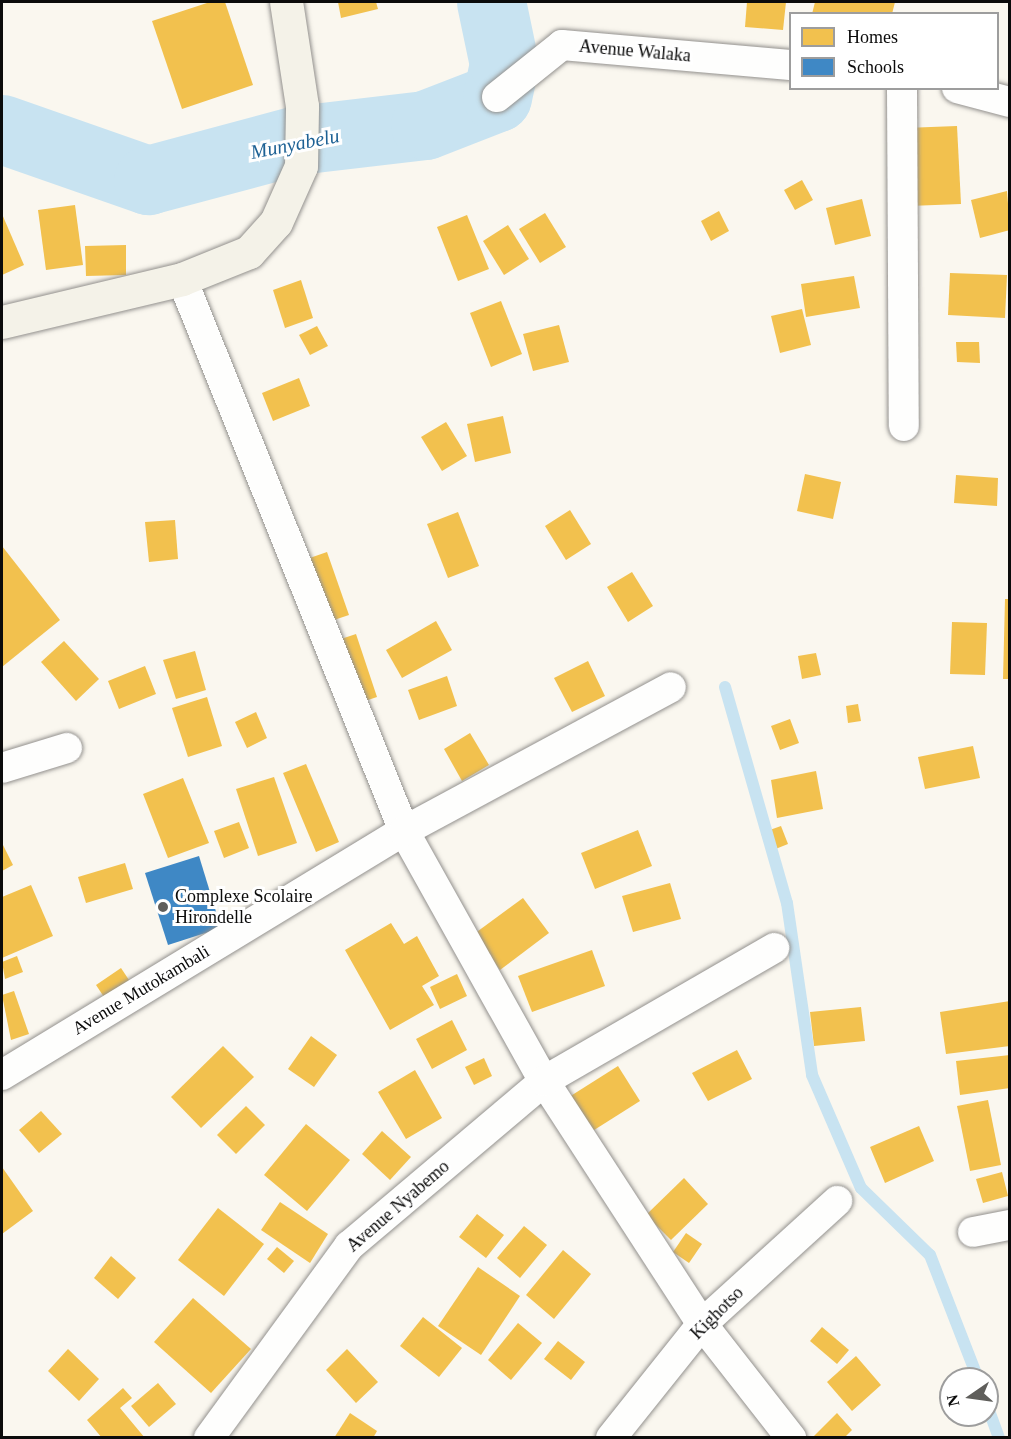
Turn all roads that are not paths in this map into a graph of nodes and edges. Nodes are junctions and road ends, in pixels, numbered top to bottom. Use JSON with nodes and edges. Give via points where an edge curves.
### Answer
{"nodes":[{"id":1,"x":286,"y":2,"type":"edge"},
{"id":2,"x":789,"y":65,"type":"edge"},
{"id":3,"x":902,"y":90,"type":"edge"},
{"id":4,"x":965,"y":90,"type":"edge"},
{"id":5,"x":497,"y":97,"type":"dead end"},
{"id":6,"x":1010,"y":102,"type":"edge"},
{"id":7,"x":182,"y":279,"type":"junction"},
{"id":8,"x":2,"y":322,"type":"edge"},
{"id":9,"x":904,"y":426,"type":"dead end"},
{"id":10,"x":671,"y":687,"type":"dead end"},
{"id":11,"x":67,"y":748,"type":"dead end"},
{"id":12,"x":2,"y":768,"type":"edge"},
{"id":13,"x":404,"y":831,"type":"junction"},
{"id":14,"x":774,"y":948,"type":"dead end"},
{"id":15,"x":2,"y":1074,"type":"edge"},
{"id":16,"x":544,"y":1081,"type":"junction"},
{"id":17,"x":837,"y":1201,"type":"dead end"},
{"id":18,"x":1010,"y":1225,"type":"edge"},
{"id":19,"x":974,"y":1232,"type":"dead end"},
{"id":20,"x":702,"y":1324,"type":"junction"},
{"id":21,"x":209,"y":1437,"type":"edge"},
{"id":22,"x":611,"y":1437,"type":"edge"},
{"id":23,"x":791,"y":1437,"type":"edge"}],
"edges":[{"from":1,"to":7,"type":"street","via":[[302,106],[301,166],[276,222],[249,252]]},
{"from":2,"to":5,"type":"street","name":"Avenue Walaka","via":[[562,45]]},
{"from":3,"to":9,"type":"street"},
{"from":4,"to":6,"type":"street"},
{"from":7,"to":8,"type":"street"},
{"from":7,"to":13,"type":"street"},
{"from":10,"to":13,"type":"street","name":"Avenue Mutokambali"},
{"from":11,"to":12,"type":"street"},
{"from":13,"to":15,"type":"street","name":"Avenue Mutokambali"},
{"from":13,"to":16,"type":"street"},
{"from":14,"to":16,"type":"street","name":"Avenue Nyabemo"},
{"from":16,"to":20,"type":"street"},
{"from":16,"to":21,"type":"street","name":"Avenue Nyabemo","via":[[349,1246]]},
{"from":17,"to":20,"type":"street","name":"Kighotso"},
{"from":18,"to":19,"type":"street"},
{"from":20,"to":22,"type":"street","name":"Kighotso"},
{"from":20,"to":23,"type":"street"}]}
